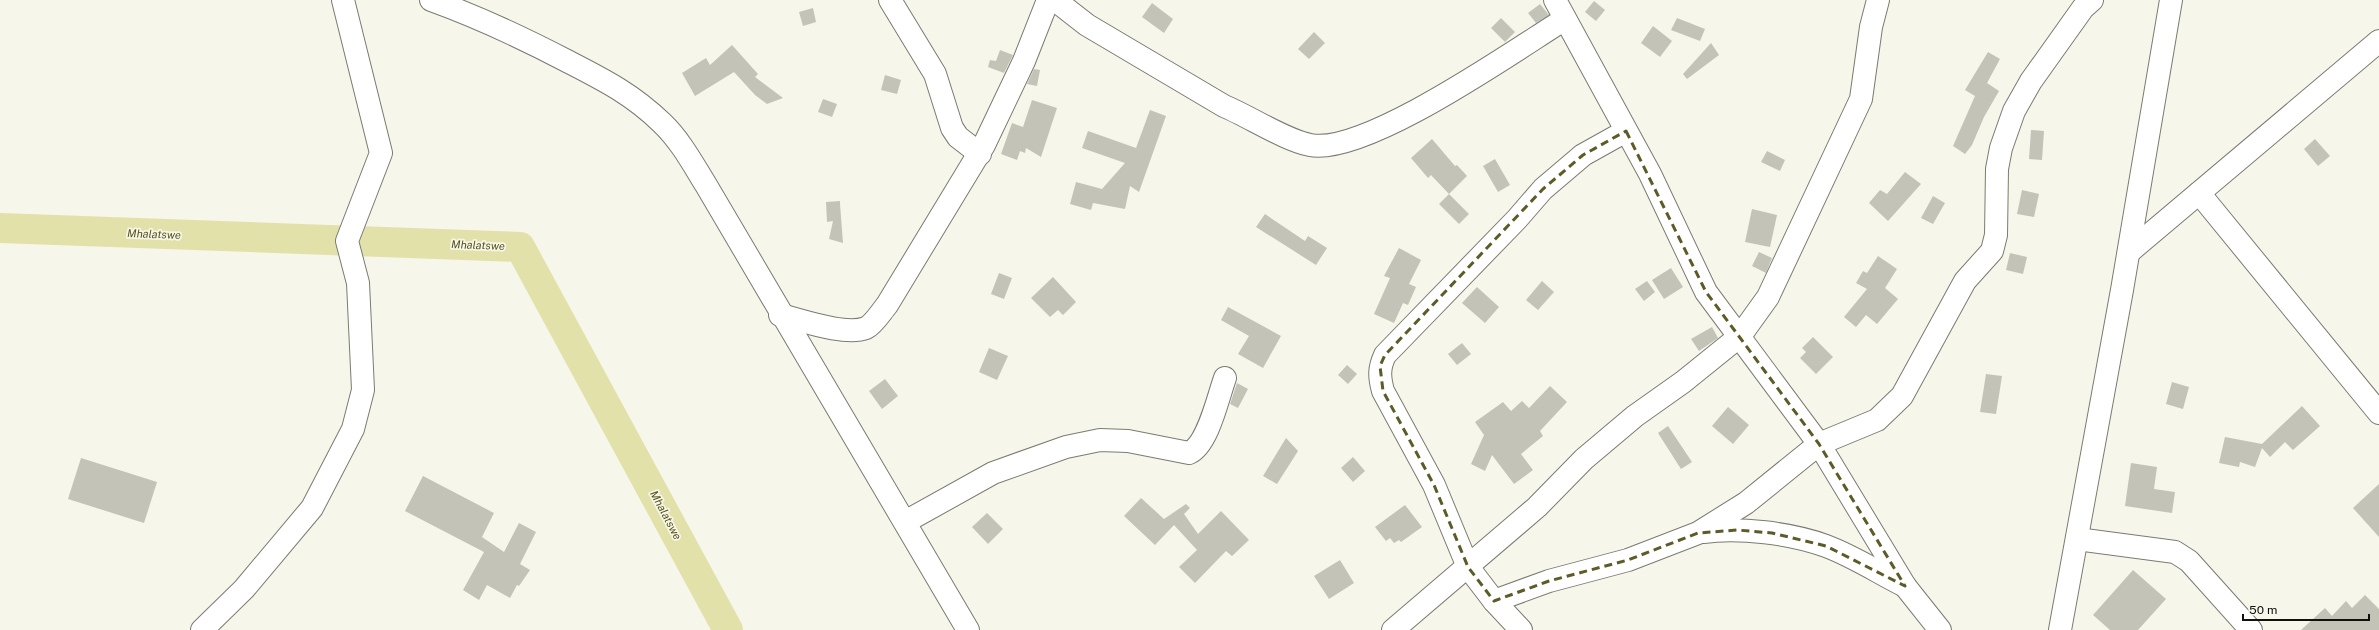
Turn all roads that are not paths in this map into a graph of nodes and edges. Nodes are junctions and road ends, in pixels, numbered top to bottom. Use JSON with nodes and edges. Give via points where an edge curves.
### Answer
{"nodes":[{"id":1,"x":343,"y":0,"type":"edge"},
{"id":2,"x":431,"y":0,"type":"edge"},
{"id":3,"x":890,"y":0,"type":"edge"},
{"id":4,"x":1048,"y":0,"type":"edge"},
{"id":5,"x":1055,"y":0,"type":"edge"},
{"id":6,"x":1554,"y":0,"type":"edge"},
{"id":7,"x":1878,"y":0,"type":"edge"},
{"id":8,"x":2092,"y":0,"type":"edge"},
{"id":9,"x":2171,"y":0,"type":"edge"},
{"id":10,"x":1565,"y":19,"type":"junction"},
{"id":11,"x":2379,"y":41,"type":"edge"},
{"id":12,"x":1626,"y":131,"type":"junction"},
{"id":13,"x":980,"y":154,"type":"junction"},
{"id":14,"x":2199,"y":193,"type":"junction"},
{"id":15,"x":2129,"y":252,"type":"junction"},
{"id":16,"x":780,"y":315,"type":"junction"},
{"id":17,"x":1740,"y":336,"type":"junction"},
{"id":18,"x":1225,"y":378,"type":"dead end"},
{"id":19,"x":2379,"y":413,"type":"edge"},
{"id":20,"x":1819,"y":444,"type":"junction"},
{"id":21,"x":905,"y":522,"type":"junction"},
{"id":22,"x":1698,"y":533,"type":"junction"},
{"id":23,"x":2077,"y":539,"type":"junction"},
{"id":24,"x":1468,"y":567,"type":"junction"},
{"id":25,"x":1905,"y":586,"type":"junction"},
{"id":26,"x":1494,"y":601,"type":"junction"},
{"id":27,"x":202,"y":630,"type":"edge"},
{"id":28,"x":968,"y":630,"type":"edge"},
{"id":29,"x":1393,"y":630,"type":"edge"},
{"id":30,"x":1521,"y":630,"type":"edge"},
{"id":31,"x":1940,"y":630,"type":"edge"},
{"id":32,"x":2060,"y":630,"type":"edge"},
{"id":33,"x":2251,"y":630,"type":"edge"}],
"edges":[{"from":1,"to":27,"type":"street","via":[[381,153],[347,240],[358,283],[363,390],[353,428],[312,508],[244,589]]},
{"from":2,"to":16,"type":"street","via":[[526,39],[607,82],[629,94],[664,124],[686,152]]},
{"from":3,"to":13,"type":"street","via":[[935,74],[952,128],[958,137]]},
{"from":4,"to":13,"type":"street","via":[[1024,61]]},
{"from":5,"to":10,"type":"street","via":[[1087,25],[1224,106],[1295,140],[1310,145],[1327,146],[1365,134],[1418,111]]},
{"from":6,"to":10,"type":"street"},
{"from":7,"to":17,"type":"street","via":[[1871,27],[1861,99],[1768,297]]},
{"from":8,"to":20,"type":"street","via":[[2083,8],[2014,111],[2000,148],[1997,169],[1996,235],[1992,251],[1965,282],[1902,396],[1877,420]]},
{"from":9,"to":15,"type":"street"},
{"from":10,"to":12,"type":"street"},
{"from":11,"to":14,"type":"street"},
{"from":12,"to":17,"type":"street","via":[[1650,174],[1706,292]]},
{"from":12,"to":24,"type":"street","via":[[1583,155],[1543,189],[1517,220],[1385,355],[1380,366],[1379,375],[1383,391],[1434,485]]},
{"from":13,"to":16,"type":"street","via":[[887,305],[873,322],[865,328],[850,330]]},
{"from":14,"to":15,"type":"street"},
{"from":14,"to":19,"type":"street"},
{"from":15,"to":23,"type":"street"},
{"from":16,"to":21,"type":"street"},
{"from":17,"to":20,"type":"street"},
{"from":17,"to":24,"type":"street","via":[[1683,382],[1635,416],[1590,454],[1537,507]]},
{"from":18,"to":21,"type":"street","via":[[1205,437],[1196,450],[1189,453],[1128,441],[1100,440],[1066,447],[993,473]]},
{"from":20,"to":22,"type":"street","via":[[1746,503]]},
{"from":20,"to":25,"type":"street"},
{"from":21,"to":28,"type":"street"},
{"from":22,"to":25,"type":"street","via":[[1720,529],[1772,533],[1826,546]]},
{"from":22,"to":26,"type":"street","via":[[1628,560],[1549,581]]},
{"from":23,"to":32,"type":"street"},
{"from":23,"to":33,"type":"street","via":[[2175,552],[2189,562]]},
{"from":24,"to":26,"type":"street"},
{"from":24,"to":29,"type":"street"},
{"from":25,"to":31,"type":"street"},
{"from":26,"to":30,"type":"street"}]}
